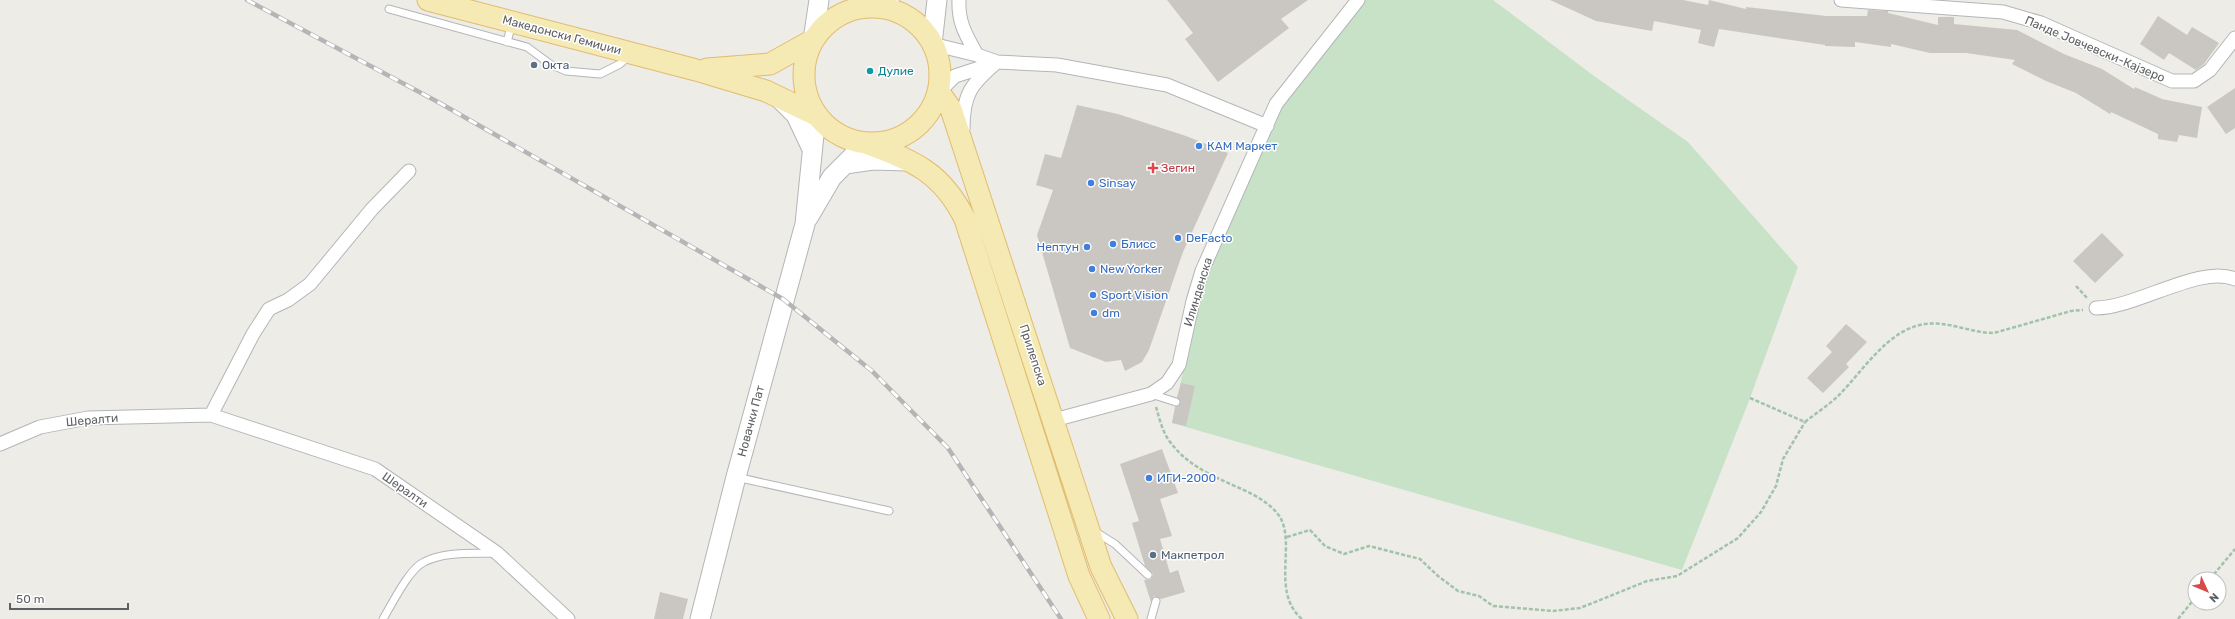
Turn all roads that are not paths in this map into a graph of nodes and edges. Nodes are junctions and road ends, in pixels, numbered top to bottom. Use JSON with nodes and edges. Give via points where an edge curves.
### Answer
{"nodes":[{"id":1,"x":428,"y":0,"type":"edge"},
{"id":2,"x":819,"y":0,"type":"edge"},
{"id":3,"x":937,"y":0,"type":"edge"},
{"id":4,"x":959,"y":0,"type":"edge"},
{"id":5,"x":1358,"y":0,"type":"edge"},
{"id":6,"x":1841,"y":0,"type":"edge"},
{"id":7,"x":882,"y":2,"type":"edge"},
{"id":8,"x":389,"y":9,"type":"dead end"},
{"id":9,"x":512,"y":22,"type":"junction"},
{"id":10,"x":2235,"y":38,"type":"edge"},
{"id":11,"x":813,"y":40,"type":"junction"},
{"id":12,"x":507,"y":42,"type":"junction"},
{"id":13,"x":932,"y":44,"type":"junction"},
{"id":14,"x":632,"y":54,"type":"junction"},
{"id":15,"x":977,"y":55,"type":"junction"},
{"id":16,"x":997,"y":62,"type":"junction"},
{"id":17,"x":696,"y":70,"type":"junction"},
{"id":18,"x":938,"y":92,"type":"junction"},
{"id":19,"x":778,"y":98,"type":"junction"},
{"id":20,"x":816,"y":115,"type":"junction"},
{"id":21,"x":1268,"y":126,"type":"junction"},
{"id":22,"x":866,"y":143,"type":"junction"},
{"id":23,"x":963,"y":143,"type":"junction"},
{"id":24,"x":812,"y":149,"type":"junction"},
{"id":25,"x":911,"y":161,"type":"junction"},
{"id":26,"x":845,"y":164,"type":"junction"},
{"id":27,"x":409,"y":171,"type":"dead end"},
{"id":28,"x":805,"y":224,"type":"junction"},
{"id":29,"x":2235,"y":279,"type":"edge"},
{"id":30,"x":2096,"y":308,"type":"road end"},
{"id":31,"x":1151,"y":394,"type":"junction"},
{"id":32,"x":1176,"y":402,"type":"dead end"},
{"id":33,"x":211,"y":416,"type":"junction"},
{"id":34,"x":1054,"y":420,"type":"junction"},
{"id":35,"x":0,"y":444,"type":"edge"},
{"id":36,"x":736,"y":477,"type":"junction"},
{"id":37,"x":889,"y":511,"type":"dead end"},
{"id":38,"x":1088,"y":527,"type":"junction"},
{"id":39,"x":496,"y":553,"type":"junction"},
{"id":40,"x":1148,"y":575,"type":"dead end"},
{"id":41,"x":1156,"y":601,"type":"dead end"},
{"id":42,"x":383,"y":619,"type":"edge"},
{"id":43,"x":568,"y":619,"type":"edge"},
{"id":44,"x":700,"y":619,"type":"edge"},
{"id":45,"x":1099,"y":619,"type":"edge"},
{"id":46,"x":1127,"y":619,"type":"edge"},
{"id":47,"x":1151,"y":619,"type":"edge"}],
"edges":[{"from":1,"to":9,"type":"main road","name":"Македонски Гемиџии"},
{"from":2,"to":11,"type":"main road"},
{"from":3,"to":13,"type":"main road"},
{"from":4,"to":15,"type":"street","via":[[958,15]]},
{"from":5,"to":21,"type":"street","name":"Илинденска","via":[[1276,104]]},
{"from":6,"to":10,"type":"street","name":"Панде Јовчевски-Кајзеро","via":[[2003,12],[2041,23],[2172,81],[2194,82],[2210,70]]},
{"from":7,"to":11,"type":"main road","via":[[842,13],[826,24]]},
{"from":7,"to":13,"type":"main road","via":[[920,25]]},
{"from":8,"to":12,"type":"lane"},
{"from":9,"to":12,"type":"lane"},
{"from":9,"to":14,"type":"main road","name":"Македонски Гемиџии"},
{"from":11,"to":17,"type":"main road","via":[[770,64]]},
{"from":11,"to":20,"type":"main road","via":[[806,58],[804,78],[807,97]]},
{"from":12,"to":14,"type":"lane","via":[[527,47],[550,64],[566,71],[600,74],[620,64]]},
{"from":13,"to":15,"type":"street"},
{"from":13,"to":18,"type":"main road","via":[[939,58],[941,76]]},
{"from":14,"to":17,"type":"main road","name":"Македонски Гемиџии"},
{"from":15,"to":16,"type":"street"},
{"from":16,"to":18,"type":"street","via":[[955,76]]},
{"from":16,"to":21,"type":"street","via":[[1057,65],[1167,85]]},
{"from":16,"to":23,"type":"street","via":[[970,88],[963,112]]},
{"from":17,"to":19,"type":"main road","name":"Македонски Гемиџии","via":[[766,91]]},
{"from":18,"to":22,"type":"main road","via":[[931,110],[919,125],[903,136],[885,142]]},
{"from":18,"to":23,"type":"main road","name":"Прилепска","via":[[951,109]]},
{"from":19,"to":20,"type":"main road","name":"Македонски Гемиџии"},
{"from":19,"to":24,"type":"main road","via":[[796,115]]},
{"from":20,"to":22,"type":"main road","via":[[830,129],[847,139]]},
{"from":20,"to":24,"type":"main road"},
{"from":21,"to":31,"type":"street","name":"Илинденска","via":[[1202,271],[1178,365],[1167,383]]},
{"from":22,"to":25,"type":"main road","name":"Прилепска"},
{"from":22,"to":26,"type":"main road"},
{"from":23,"to":34,"type":"main road","name":"Прилепска"},
{"from":24,"to":28,"type":"main road"},
{"from":25,"to":26,"type":"main road","via":[[873,160]]},
{"from":25,"to":45,"type":"main road","name":"Прилепска","via":[[932,174],[956,202],[965,219],[1080,576]]},
{"from":26,"to":28,"type":"main road","via":[[832,177]]},
{"from":27,"to":33,"type":"street","via":[[372,209],[310,284],[288,300],[268,309]]},
{"from":28,"to":36,"type":"main road","name":"Новачки Пат"},
{"from":29,"to":30,"type":"street","via":[[2205,277],[2129,303]]},
{"from":31,"to":32,"type":"lane"},
{"from":31,"to":34,"type":"street","name":"Илинденска"},
{"from":33,"to":35,"type":"street","name":"Шералти","via":[[88,418],[40,426]]},
{"from":33,"to":39,"type":"street","name":"Шералти","via":[[375,469]]},
{"from":34,"to":38,"type":"main road","name":"Прилепска"},
{"from":36,"to":37,"type":"lane"},
{"from":36,"to":44,"type":"main road","name":"Новачки Пат"},
{"from":38,"to":40,"type":"lane","via":[[1115,544]]},
{"from":38,"to":46,"type":"main road","name":"Прилепска","via":[[1101,567]]},
{"from":39,"to":42,"type":"lane","via":[[442,555],[422,562],[404,582]]},
{"from":39,"to":43,"type":"street","name":"Шералти"},
{"from":41,"to":47,"type":"lane"}]}
